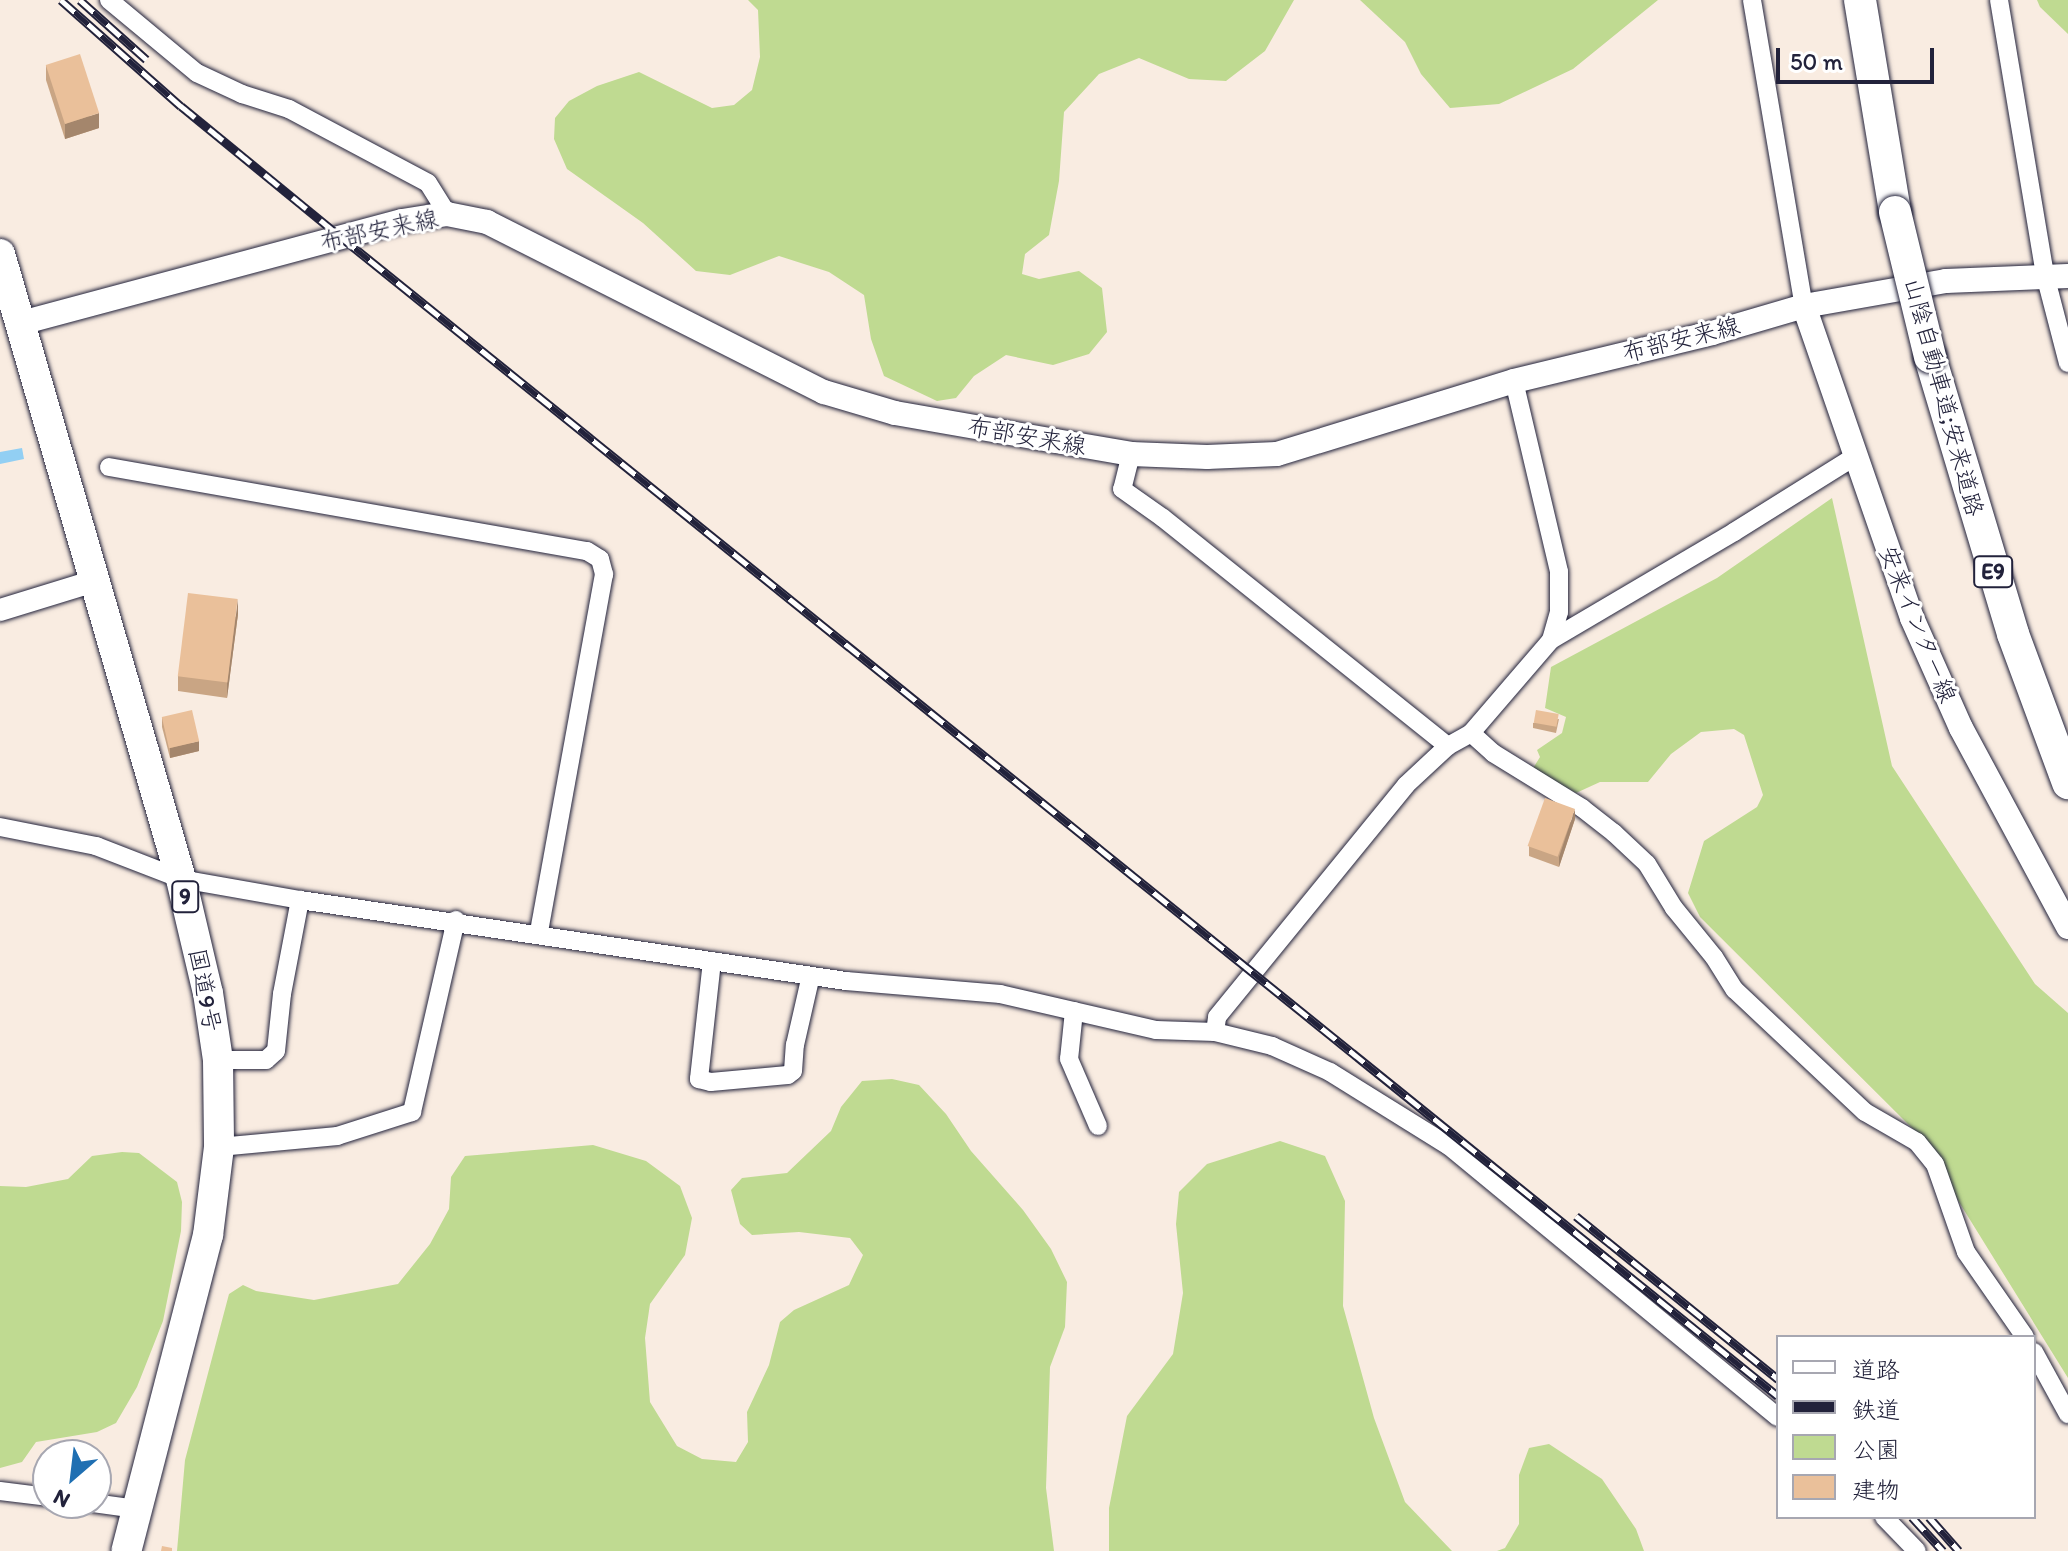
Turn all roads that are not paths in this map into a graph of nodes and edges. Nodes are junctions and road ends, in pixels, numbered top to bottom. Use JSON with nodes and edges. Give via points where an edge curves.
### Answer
{"nodes":[{"id":1,"x":109,"y":0,"type":"edge"},
{"id":2,"x":1752,"y":0,"type":"edge"},
{"id":3,"x":1860,"y":0,"type":"edge"},
{"id":4,"x":1999,"y":0,"type":"edge"},
{"id":5,"x":447,"y":214,"type":"junction"},
{"id":6,"x":0,"y":254,"type":"edge"},
{"id":7,"x":2056,"y":275,"type":"edge"},
{"id":8,"x":1804,"y":306,"type":"junction"},
{"id":9,"x":21,"y":323,"type":"junction"},
{"id":10,"x":2068,"y":363,"type":"edge"},
{"id":11,"x":1514,"y":381,"type":"junction"},
{"id":12,"x":1131,"y":454,"type":"junction"},
{"id":13,"x":1854,"y":457,"type":"junction"},
{"id":14,"x":109,"y":467,"type":"dead end"},
{"id":15,"x":94,"y":581,"type":"junction"},
{"id":16,"x":0,"y":610,"type":"edge"},
{"id":17,"x":1551,"y":640,"type":"junction"},
{"id":18,"x":1471,"y":733,"type":"junction"},
{"id":19,"x":1448,"y":746,"type":"junction"},
{"id":20,"x":2068,"y":783,"type":"edge"},
{"id":21,"x":0,"y":827,"type":"edge"},
{"id":22,"x":181,"y":879,"type":"junction"},
{"id":23,"x":300,"y":900,"type":"junction"},
{"id":24,"x":456,"y":920,"type":"junction"},
{"id":25,"x":2068,"y":927,"type":"edge"},
{"id":26,"x":539,"y":933,"type":"junction"},
{"id":27,"x":712,"y":961,"type":"junction"},
{"id":28,"x":809,"y":984,"type":"dead end"},
{"id":29,"x":1074,"y":1011,"type":"junction"},
{"id":30,"x":1215,"y":1032,"type":"junction"},
{"id":31,"x":218,"y":1060,"type":"junction"},
{"id":32,"x":1098,"y":1126,"type":"dead end"},
{"id":33,"x":219,"y":1147,"type":"junction"},
{"id":34,"x":2024,"y":1335,"type":"edge"},
{"id":35,"x":2036,"y":1356,"type":"edge"},
{"id":36,"x":2068,"y":1414,"type":"edge"},
{"id":37,"x":1776,"y":1415,"type":"edge"},
{"id":38,"x":0,"y":1491,"type":"edge"},
{"id":39,"x":32,"y":1495,"type":"edge"},
{"id":40,"x":112,"y":1506,"type":"edge"},
{"id":41,"x":137,"y":1509,"type":"junction"},
{"id":42,"x":1886,"y":1519,"type":"edge"},
{"id":43,"x":126,"y":1551,"type":"edge"},
{"id":44,"x":1917,"y":1551,"type":"edge"}],
"edges":[{"from":1,"to":5,"type":"street","via":[[197,73],[289,109],[428,183]]},
{"from":2,"to":8,"type":"street"},
{"from":3,"to":20,"type":"highway","name":"山陰自動車道;安来道路","number":"E9","bridge":true,"via":[[1895,212],[1930,357],[2013,634]]},
{"from":4,"to":7,"type":"street"},
{"from":5,"to":9,"type":"main road","name":"布部安来線","via":[[402,221]]},
{"from":5,"to":12,"type":"main road","name":"布部安来線","via":[[487,222],[824,392],[895,413]]},
{"from":6,"to":9,"type":"highway","name":"国道9号","number":"9"},
{"from":7,"to":8,"type":"main road","name":"布部安来線","via":[[1946,281]]},
{"from":7,"to":10,"type":"street"},
{"from":8,"to":11,"type":"main road","name":"布部安来線"},
{"from":8,"to":13,"type":"main road","name":"安来インター線"},
{"from":9,"to":15,"type":"highway","name":"国道9号","number":"9"},
{"from":11,"to":12,"type":"main road","name":"布部安来線","via":[[1277,454]]},
{"from":11,"to":17,"type":"street","via":[[1559,572],[1559,612]]},
{"from":12,"to":19,"type":"street","via":[[1122,489]]},
{"from":13,"to":17,"type":"street"},
{"from":13,"to":25,"type":"main road","name":"安来インター線","via":[[1912,618],[1961,728]]},
{"from":14,"to":26,"type":"street","via":[[587,551],[600,559],[604,574]]},
{"from":15,"to":16,"type":"street"},
{"from":15,"to":22,"type":"highway","name":"国道9号","number":"9"},
{"from":17,"to":18,"type":"street"},
{"from":18,"to":19,"type":"street"},
{"from":18,"to":34,"type":"street","via":[[1506,763],[1614,833],[1647,864],[1735,990],[1865,1112],[1917,1142],[1935,1164],[1966,1252]]},
{"from":19,"to":30,"type":"street","via":[[1406,785],[1283,934],[1217,1017]]},
{"from":21,"to":22,"type":"street","via":[[96,846]]},
{"from":22,"to":23,"type":"street"},
{"from":22,"to":31,"type":"highway","name":"国道9号","number":"9"},
{"from":23,"to":24,"type":"street"},
{"from":23,"to":31,"type":"street","via":[[276,1051],[266,1060]]},
{"from":24,"to":26,"type":"street"},
{"from":24,"to":33,"type":"street","via":[[412,1112],[337,1136]]},
{"from":26,"to":27,"type":"street"},
{"from":27,"to":28,"type":"street","via":[[699,1084],[793,1071]]},
{"from":27,"to":29,"type":"street","via":[[846,981],[1000,994]]},
{"from":29,"to":30,"type":"street","via":[[1156,1030]]},
{"from":29,"to":32,"type":"street","via":[[1069,1059]]},
{"from":30,"to":37,"type":"street","via":[[1272,1046],[1330,1072],[1449,1146]]},
{"from":31,"to":33,"type":"highway","name":"国道9号","number":"9"},
{"from":33,"to":41,"type":"highway","name":"国道9号","number":"9","via":[[208,1235]]},
{"from":35,"to":36,"type":"street"},
{"from":38,"to":39,"type":"street"},
{"from":40,"to":41,"type":"street"},
{"from":41,"to":43,"type":"highway","name":"国道9号","number":"9"},
{"from":42,"to":44,"type":"street"}]}
